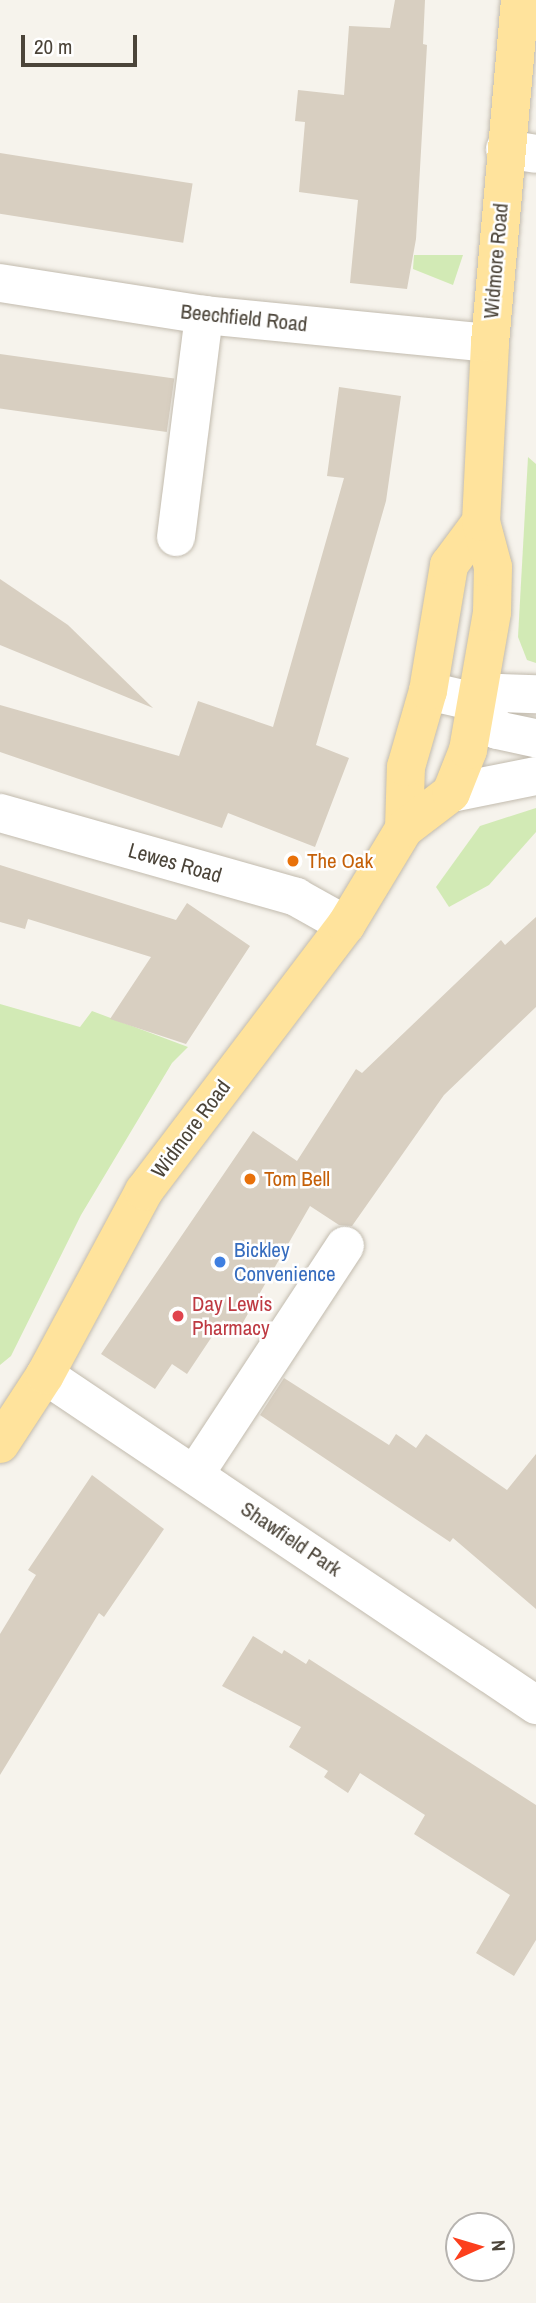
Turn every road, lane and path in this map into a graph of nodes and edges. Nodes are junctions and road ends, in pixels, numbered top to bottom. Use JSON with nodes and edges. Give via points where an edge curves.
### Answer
{"nodes":[{"id":1,"x":520,"y":0,"type":"edge"},
{"id":2,"x":521,"y":152,"type":"edge"},
{"id":3,"x":0,"y":283,"type":"edge"},
{"id":4,"x":204,"y":315,"type":"junction"},
{"id":5,"x":490,"y":343,"type":"junction"},
{"id":6,"x":481,"y":522,"type":"junction"},
{"id":7,"x":176,"y":537,"type":"dead end"},
{"id":8,"x":428,"y":691,"type":"junction"},
{"id":9,"x":536,"y":694,"type":"edge"},
{"id":10,"x":476,"y":702,"type":"junction"},
{"id":11,"x":536,"y":738,"type":"edge"},
{"id":12,"x":536,"y":776,"type":"edge"},
{"id":13,"x":451,"y":793,"type":"junction"},
{"id":14,"x":0,"y":813,"type":"edge"},
{"id":15,"x":404,"y":829,"type":"junction"},
{"id":16,"x":345,"y":925,"type":"junction"},
{"id":17,"x":345,"y":1246,"type":"dead end"},
{"id":18,"x":45,"y":1376,"type":"junction"},
{"id":19,"x":4,"y":1426,"type":"edge"},
{"id":20,"x":195,"y":1474,"type":"junction"},
{"id":21,"x":536,"y":1705,"type":"edge"}],
"edges":[{"from":1,"to":2,"type":"main road","name":"Widmore Road"},
{"from":2,"to":5,"type":"main road","name":"Widmore Road"},
{"from":3,"to":4,"type":"street","name":"Beechfield Road"},
{"from":4,"to":5,"type":"street","name":"Beechfield Road"},
{"from":4,"to":7,"type":"street"},
{"from":5,"to":6,"type":"main road","name":"Widmore Road"},
{"from":6,"to":8,"type":"main road","name":"Widmore Road","via":[[449,565]]},
{"from":6,"to":10,"type":"main road","name":"Widmore Road","via":[[493,567]]},
{"from":8,"to":10,"type":"street"},
{"from":8,"to":15,"type":"main road","name":"Widmore Road","via":[[406,767]]},
{"from":9,"to":10,"type":"street","via":[[509,692]]},
{"from":10,"to":11,"type":"street","via":[[498,730]]},
{"from":10,"to":13,"type":"main road","name":"Widmore Road","via":[[468,750]]},
{"from":12,"to":13,"type":"street"},
{"from":13,"to":15,"type":"main road","name":"Widmore Road"},
{"from":14,"to":16,"type":"street","name":"Lewes Road","via":[[296,897]]},
{"from":15,"to":16,"type":"main road","name":"Widmore Road"},
{"from":16,"to":18,"type":"main road","name":"Widmore Road","via":[[144,1191]]},
{"from":17,"to":20,"type":"street"},
{"from":18,"to":19,"type":"main road","name":"Widmore Road"},
{"from":18,"to":20,"type":"street","name":"Shawfield Park"},
{"from":20,"to":21,"type":"street","name":"Shawfield Park"}]}
